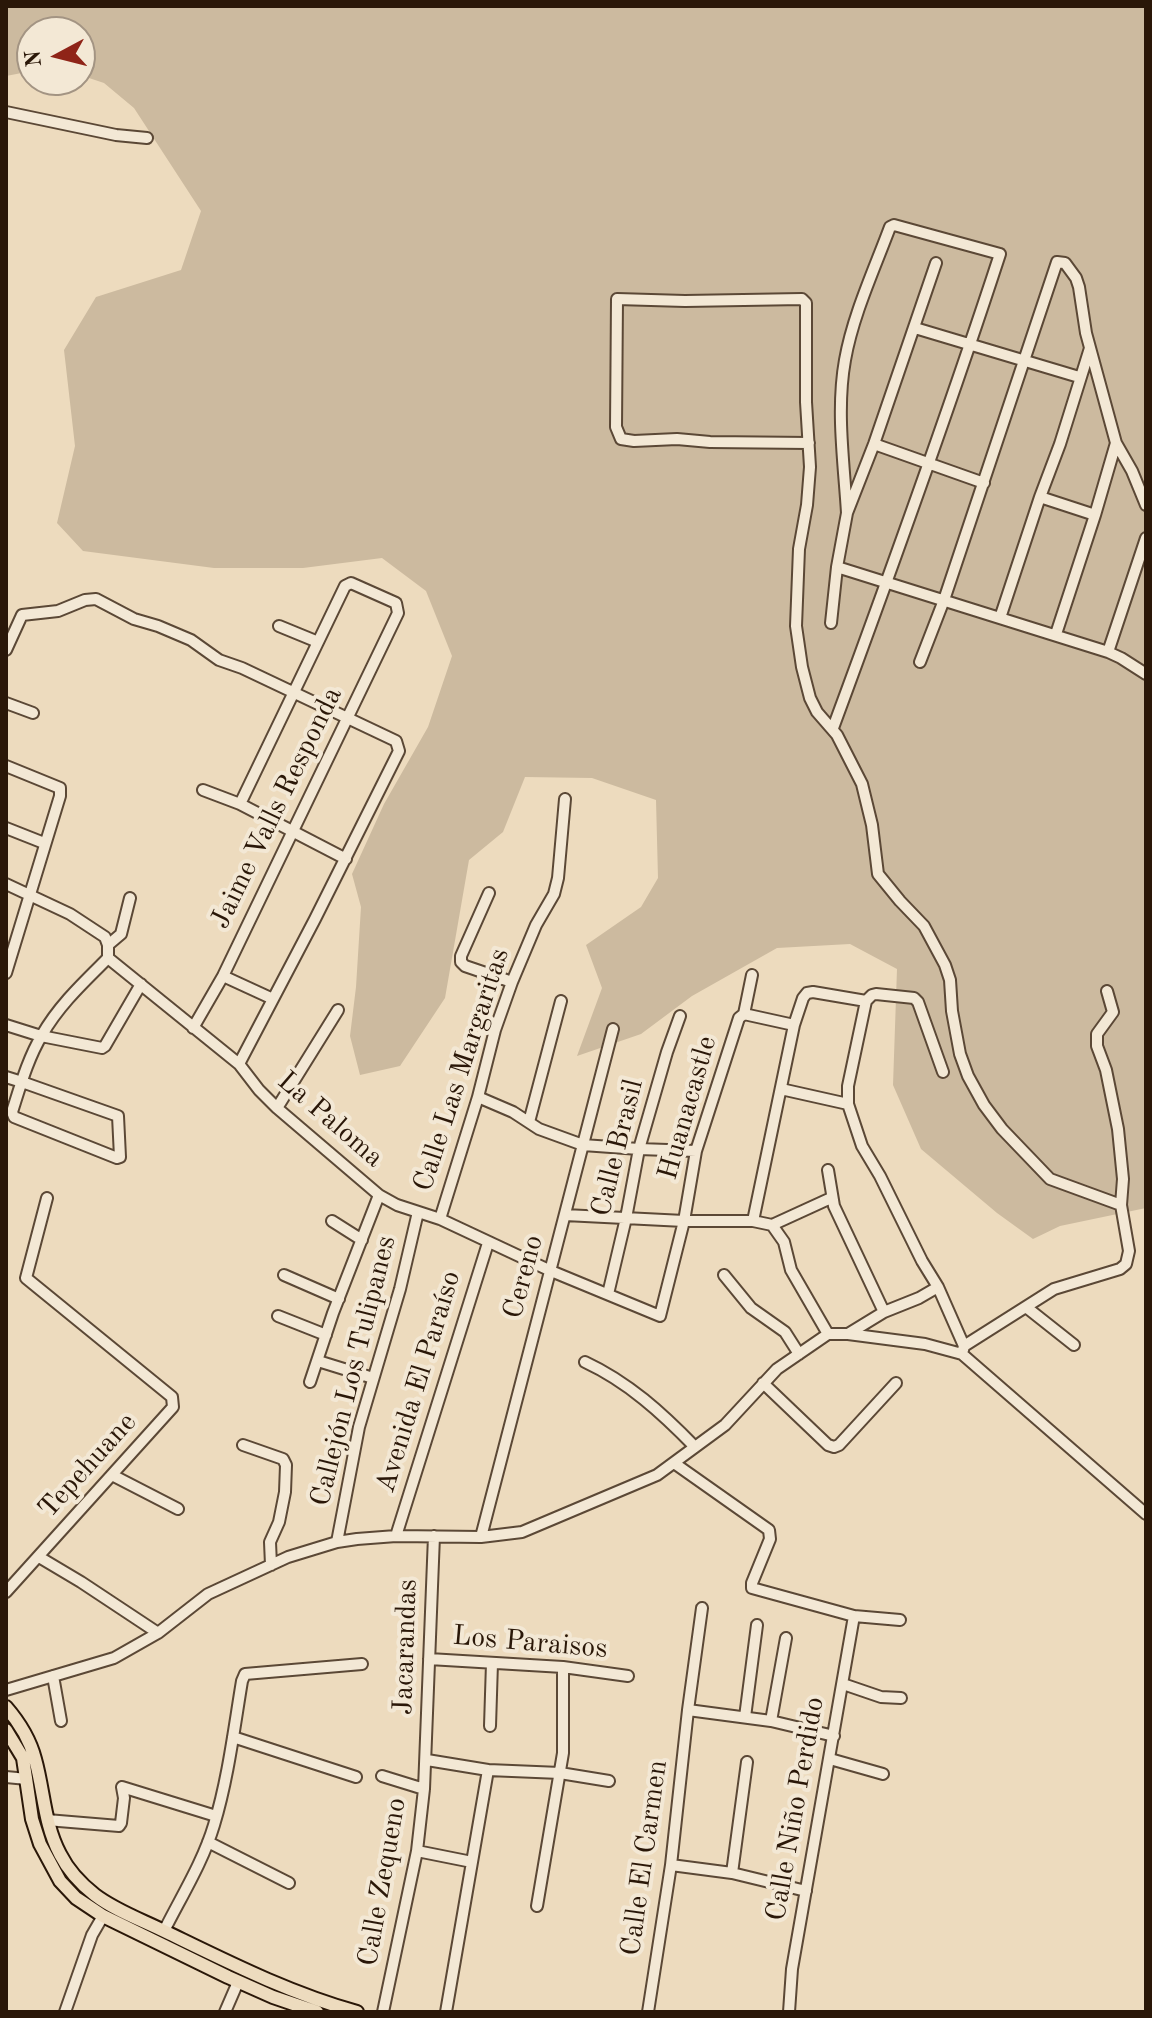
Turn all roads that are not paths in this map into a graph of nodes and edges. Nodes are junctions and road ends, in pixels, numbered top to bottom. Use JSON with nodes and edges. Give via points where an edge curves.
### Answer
{"nodes":[{"id":1,"x":6,"y":112,"type":"edge"},
{"id":2,"x":147,"y":138,"type":"dead end"},
{"id":3,"x":936,"y":263,"type":"dead end"},
{"id":4,"x":915,"y":328,"type":"junction"},
{"id":5,"x":971,"y":344,"type":"junction"},
{"id":6,"x":1090,"y":348,"type":"junction"},
{"id":7,"x":1025,"y":361,"type":"junction"},
{"id":8,"x":1079,"y":377,"type":"junction"},
{"id":9,"x":809,"y":443,"type":"junction"},
{"id":10,"x":1116,"y":443,"type":"junction"},
{"id":11,"x":874,"y":444,"type":"junction"},
{"id":12,"x":929,"y":462,"type":"junction"},
{"id":13,"x":984,"y":483,"type":"junction"},
{"id":14,"x":1040,"y":497,"type":"junction"},
{"id":15,"x":1146,"y":505,"type":"edge"},
{"id":16,"x":847,"y":513,"type":"junction"},
{"id":17,"x":1095,"y":515,"type":"junction"},
{"id":18,"x":1146,"y":538,"type":"edge"},
{"id":19,"x":837,"y":567,"type":"junction"},
{"id":20,"x":887,"y":581,"type":"junction"},
{"id":21,"x":944,"y":600,"type":"junction"},
{"id":22,"x":1000,"y":618,"type":"junction"},
{"id":23,"x":831,"y":623,"type":"dead end"},
{"id":24,"x":279,"y":626,"type":"dead end"},
{"id":25,"x":1056,"y":634,"type":"junction"},
{"id":26,"x":318,"y":642,"type":"junction"},
{"id":27,"x":6,"y":650,"type":"edge"},
{"id":28,"x":1108,"y":652,"type":"junction"},
{"id":29,"x":920,"y":662,"type":"dead end"},
{"id":30,"x":1146,"y":674,"type":"edge"},
{"id":31,"x":294,"y":693,"type":"junction"},
{"id":32,"x":6,"y":703,"type":"edge"},
{"id":33,"x":33,"y":713,"type":"dead end"},
{"id":34,"x":346,"y":717,"type":"junction"},
{"id":35,"x":833,"y":728,"type":"junction"},
{"id":36,"x":6,"y":766,"type":"edge"},
{"id":37,"x":203,"y":790,"type":"dead end"},
{"id":38,"x":565,"y":799,"type":"dead end"},
{"id":39,"x":240,"y":804,"type":"junction"},
{"id":40,"x":6,"y":828,"type":"edge"},
{"id":41,"x":294,"y":831,"type":"junction"},
{"id":42,"x":44,"y":843,"type":"junction"},
{"id":43,"x":346,"y":859,"type":"junction"},
{"id":44,"x":6,"y":884,"type":"edge"},
{"id":45,"x":489,"y":893,"type":"dead end"},
{"id":46,"x":29,"y":894,"type":"junction"},
{"id":47,"x":130,"y":898,"type":"dead end"},
{"id":48,"x":108,"y":945,"type":"junction"},
{"id":49,"x":108,"y":958,"type":"junction"},
{"id":50,"x":6,"y":973,"type":"edge"},
{"id":51,"x":752,"y":975,"type":"dead end"},
{"id":52,"x":223,"y":976,"type":"junction"},
{"id":53,"x":512,"y":982,"type":"junction"},
{"id":54,"x":141,"y":984,"type":"junction"},
{"id":55,"x":1107,"y":991,"type":"dead end"},
{"id":56,"x":273,"y":999,"type":"junction"},
{"id":57,"x":561,"y":1001,"type":"dead end"},
{"id":58,"x":866,"y":1001,"type":"junction"},
{"id":59,"x":338,"y":1010,"type":"dead end"},
{"id":60,"x":744,"y":1014,"type":"junction"},
{"id":61,"x":680,"y":1016,"type":"dead end"},
{"id":62,"x":6,"y":1025,"type":"edge"},
{"id":63,"x":794,"y":1025,"type":"junction"},
{"id":64,"x":193,"y":1028,"type":"junction"},
{"id":65,"x":613,"y":1029,"type":"dead end"},
{"id":66,"x":41,"y":1036,"type":"junction"},
{"id":67,"x":239,"y":1064,"type":"junction"},
{"id":68,"x":943,"y":1072,"type":"dead end"},
{"id":69,"x":6,"y":1077,"type":"edge"},
{"id":70,"x":22,"y":1082,"type":"junction"},
{"id":71,"x":781,"y":1089,"type":"junction"},
{"id":72,"x":478,"y":1097,"type":"junction"},
{"id":73,"x":848,"y":1104,"type":"junction"},
{"id":74,"x":277,"y":1108,"type":"junction"},
{"id":75,"x":529,"y":1122,"type":"junction"},
{"id":76,"x":583,"y":1145,"type":"junction"},
{"id":77,"x":639,"y":1149,"type":"junction"},
{"id":78,"x":696,"y":1151,"type":"junction"},
{"id":79,"x":828,"y":1170,"type":"dead end"},
{"id":80,"x":379,"y":1195,"type":"junction"},
{"id":81,"x":47,"y":1198,"type":"dead end"},
{"id":82,"x":831,"y":1198,"type":"junction"},
{"id":83,"x":1121,"y":1205,"type":"junction"},
{"id":84,"x":418,"y":1212,"type":"junction"},
{"id":85,"x":565,"y":1215,"type":"junction"},
{"id":86,"x":626,"y":1218,"type":"junction"},
{"id":87,"x":440,"y":1219,"type":"junction"},
{"id":88,"x":332,"y":1221,"type":"dead end"},
{"id":89,"x":684,"y":1221,"type":"junction"},
{"id":90,"x":753,"y":1221,"type":"junction"},
{"id":91,"x":772,"y":1225,"type":"junction"},
{"id":92,"x":362,"y":1240,"type":"junction"},
{"id":93,"x":488,"y":1243,"type":"junction"},
{"id":94,"x":551,"y":1271,"type":"junction"},
{"id":95,"x":284,"y":1275,"type":"dead end"},
{"id":96,"x":724,"y":1275,"type":"dead end"},
{"id":97,"x":938,"y":1287,"type":"junction"},
{"id":98,"x":608,"y":1294,"type":"junction"},
{"id":99,"x":339,"y":1299,"type":"junction"},
{"id":100,"x":1026,"y":1307,"type":"junction"},
{"id":101,"x":884,"y":1312,"type":"junction"},
{"id":102,"x":278,"y":1316,"type":"dead end"},
{"id":103,"x":660,"y":1316,"type":"joint"},
{"id":104,"x":828,"y":1334,"type":"junction"},
{"id":105,"x":848,"y":1334,"type":"junction"},
{"id":106,"x":326,"y":1335,"type":"junction"},
{"id":107,"x":1074,"y":1345,"type":"dead end"},
{"id":108,"x":963,"y":1350,"type":"junction"},
{"id":109,"x":799,"y":1354,"type":"junction"},
{"id":110,"x":318,"y":1361,"type":"junction"},
{"id":111,"x":585,"y":1362,"type":"dead end"},
{"id":112,"x":373,"y":1378,"type":"junction"},
{"id":113,"x":310,"y":1382,"type":"dead end"},
{"id":114,"x":763,"y":1383,"type":"junction"},
{"id":115,"x":896,"y":1383,"type":"dead end"},
{"id":116,"x":243,"y":1445,"type":"dead end"},
{"id":117,"x":695,"y":1447,"type":"junction"},
{"id":118,"x":674,"y":1463,"type":"junction"},
{"id":119,"x":112,"y":1475,"type":"junction"},
{"id":120,"x":178,"y":1509,"type":"dead end"},
{"id":121,"x":1146,"y":1514,"type":"edge"},
{"id":122,"x":396,"y":1536,"type":"junction"},
{"id":123,"x":434,"y":1536,"type":"junction"},
{"id":124,"x":481,"y":1537,"type":"junction"},
{"id":125,"x":337,"y":1542,"type":"junction"},
{"id":126,"x":39,"y":1557,"type":"junction"},
{"id":127,"x":271,"y":1565,"type":"junction"},
{"id":128,"x":6,"y":1592,"type":"edge"},
{"id":129,"x":702,"y":1608,"type":"dead end"},
{"id":130,"x":854,"y":1616,"type":"junction"},
{"id":131,"x":900,"y":1620,"type":"dead end"},
{"id":132,"x":757,"y":1625,"type":"dead end"},
{"id":133,"x":158,"y":1633,"type":"junction"},
{"id":134,"x":786,"y":1638,"type":"dead end"},
{"id":135,"x":429,"y":1659,"type":"junction"},
{"id":136,"x":492,"y":1663,"type":"junction"},
{"id":137,"x":362,"y":1664,"type":"dead end"},
{"id":138,"x":563,"y":1667,"type":"junction"},
{"id":139,"x":53,"y":1676,"type":"junction"},
{"id":140,"x":628,"y":1676,"type":"dead end"},
{"id":141,"x":843,"y":1684,"type":"junction"},
{"id":142,"x":6,"y":1690,"type":"edge"},
{"id":143,"x":901,"y":1698,"type":"dead end"},
{"id":144,"x":6,"y":1708,"type":"edge"},
{"id":145,"x":688,"y":1710,"type":"junction"},
{"id":146,"x":745,"y":1717,"type":"junction"},
{"id":147,"x":61,"y":1721,"type":"dead end"},
{"id":148,"x":771,"y":1721,"type":"junction"},
{"id":149,"x":490,"y":1726,"type":"dead end"},
{"id":150,"x":6,"y":1730,"type":"edge"},
{"id":151,"x":834,"y":1736,"type":"junction"},
{"id":152,"x":233,"y":1737,"type":"junction"},
{"id":153,"x":830,"y":1759,"type":"junction"},
{"id":154,"x":427,"y":1760,"type":"junction"},
{"id":155,"x":747,"y":1762,"type":"dead end"},
{"id":156,"x":488,"y":1770,"type":"junction"},
{"id":157,"x":560,"y":1773,"type":"junction"},
{"id":158,"x":883,"y":1774,"type":"dead end"},
{"id":159,"x":382,"y":1776,"type":"dead end"},
{"id":160,"x":6,"y":1777,"type":"edge"},
{"id":161,"x":356,"y":1777,"type":"dead end"},
{"id":162,"x":27,"y":1779,"type":"junction"},
{"id":163,"x":609,"y":1781,"type":"dead end"},
{"id":164,"x":424,"y":1789,"type":"junction"},
{"id":165,"x":216,"y":1816,"type":"junction"},
{"id":166,"x":47,"y":1820,"type":"junction"},
{"id":167,"x":208,"y":1842,"type":"junction"},
{"id":168,"x":417,"y":1851,"type":"junction"},
{"id":169,"x":472,"y":1862,"type":"junction"},
{"id":170,"x":671,"y":1865,"type":"junction"},
{"id":171,"x":732,"y":1873,"type":"junction"},
{"id":172,"x":289,"y":1883,"type":"dead end"},
{"id":173,"x":806,"y":1891,"type":"junction"},
{"id":174,"x":537,"y":1906,"type":"dead end"},
{"id":175,"x":103,"y":1916,"type":"junction"},
{"id":176,"x":164,"y":1931,"type":"junction"},
{"id":177,"x":238,"y":1982,"type":"junction"},
{"id":178,"x":300,"y":2009,"type":"edge"},
{"id":179,"x":65,"y":2012,"type":"edge"},
{"id":180,"x":225,"y":2012,"type":"edge"},
{"id":181,"x":317,"y":2012,"type":"edge"},
{"id":182,"x":357,"y":2012,"type":"edge"},
{"id":183,"x":383,"y":2012,"type":"edge"},
{"id":184,"x":446,"y":2012,"type":"edge"},
{"id":185,"x":648,"y":2012,"type":"edge"},
{"id":186,"x":789,"y":2012,"type":"edge"}],
"edges":[{"from":1,"to":2,"type":"street"},
{"from":3,"to":4,"type":"street"},
{"from":4,"to":5,"type":"street"},
{"from":4,"to":11,"type":"street"},
{"from":5,"to":7,"type":"street"},
{"from":5,"to":12,"type":"street"},
{"from":5,"to":16,"type":"street","via":[[1000,254],[890,227],[845,361],[841,404]]},
{"from":6,"to":7,"type":"street","via":[[1076,278],[1065,263],[1057,262]]},
{"from":6,"to":8,"type":"street"},
{"from":6,"to":10,"type":"street"},
{"from":7,"to":8,"type":"street"},
{"from":7,"to":13,"type":"street"},
{"from":8,"to":14,"type":"street"},
{"from":9,"to":9,"type":"street","via":[[802,299],[617,299],[616,427],[621,439]]},
{"from":9,"to":35,"type":"street","via":[[796,638],[814,707]]},
{"from":10,"to":15,"type":"street"},
{"from":10,"to":17,"type":"street"},
{"from":11,"to":12,"type":"street"},
{"from":11,"to":16,"type":"street"},
{"from":12,"to":13,"type":"street"},
{"from":12,"to":20,"type":"street"},
{"from":13,"to":21,"type":"street"},
{"from":14,"to":17,"type":"street"},
{"from":14,"to":22,"type":"street"},
{"from":16,"to":19,"type":"street"},
{"from":17,"to":25,"type":"street"},
{"from":18,"to":28,"type":"street"},
{"from":19,"to":20,"type":"street"},
{"from":19,"to":23,"type":"street"},
{"from":20,"to":21,"type":"street"},
{"from":20,"to":35,"type":"street"},
{"from":21,"to":22,"type":"street"},
{"from":21,"to":29,"type":"street"},
{"from":22,"to":25,"type":"street"},
{"from":24,"to":26,"type":"street"},
{"from":25,"to":28,"type":"street"},
{"from":26,"to":31,"type":"street"},
{"from":26,"to":34,"type":"street","name":"Jaime Valls Responda","via":[[351,583],[398,607]]},
{"from":27,"to":31,"type":"street","via":[[22,615],[96,599]]},
{"from":28,"to":30,"type":"street"},
{"from":31,"to":34,"type":"street"},
{"from":31,"to":39,"type":"street"},
{"from":32,"to":33,"type":"street"},
{"from":34,"to":41,"type":"street","name":"Jaime Valls Responda"},
{"from":34,"to":43,"type":"street","via":[[399,746]]},
{"from":35,"to":83,"type":"street","via":[[865,793],[878,874],[924,926],[945,965],[959,1048],[984,1105],[1050,1179]]},
{"from":36,"to":42,"type":"street","via":[[60,788]]},
{"from":37,"to":39,"type":"street"},
{"from":38,"to":53,"type":"street","name":"Calle Las Margaritas","via":[[554,894]]},
{"from":39,"to":41,"type":"street"},
{"from":40,"to":42,"type":"street"},
{"from":41,"to":43,"type":"street"},
{"from":41,"to":52,"type":"street","name":"Jaime Valls Responda"},
{"from":42,"to":46,"type":"street"},
{"from":43,"to":56,"type":"street"},
{"from":44,"to":46,"type":"street"},
{"from":45,"to":53,"type":"street","via":[[461,962]]},
{"from":46,"to":48,"type":"street","via":[[70,914],[105,937]]},
{"from":46,"to":50,"type":"street"},
{"from":47,"to":48,"type":"street","via":[[121,934]]},
{"from":48,"to":49,"type":"street"},
{"from":49,"to":54,"type":"street","name":"La Paloma"},
{"from":49,"to":66,"type":"street","via":[[69,997]]},
{"from":51,"to":60,"type":"street"},
{"from":52,"to":56,"type":"street"},
{"from":52,"to":64,"type":"street","name":"Jaime Valls Responda"},
{"from":53,"to":72,"type":"street","name":"Calle Las Margaritas"},
{"from":54,"to":64,"type":"street","name":"La Paloma"},
{"from":54,"to":66,"type":"street","via":[[102,1048]]},
{"from":55,"to":83,"type":"street","via":[[1113,1012],[1097,1034],[1097,1046],[1118,1129]]},
{"from":56,"to":67,"type":"street"},
{"from":57,"to":75,"type":"street"},
{"from":58,"to":63,"type":"street","via":[[807,993]]},
{"from":58,"to":68,"type":"street","via":[[876,994],[914,998]]},
{"from":58,"to":73,"type":"street"},
{"from":59,"to":74,"type":"street"},
{"from":60,"to":63,"type":"street","name":"Huanacastle"},
{"from":60,"to":78,"type":"street","name":"Huanacastle"},
{"from":61,"to":77,"type":"street","name":"Calle Brasil"},
{"from":62,"to":66,"type":"street"},
{"from":63,"to":71,"type":"street"},
{"from":64,"to":67,"type":"street","name":"La Paloma"},
{"from":65,"to":76,"type":"street","name":"Cereno"},
{"from":66,"to":70,"type":"street"},
{"from":67,"to":74,"type":"street","name":"La Paloma"},
{"from":69,"to":70,"type":"street"},
{"from":70,"to":70,"type":"street","via":[[118,1116],[121,1154],[117,1158],[14,1117]]},
{"from":71,"to":73,"type":"street"},
{"from":71,"to":90,"type":"street"},
{"from":72,"to":75,"type":"street"},
{"from":72,"to":87,"type":"street","name":"Calle Las Margaritas"},
{"from":73,"to":97,"type":"street","via":[[862,1146]]},
{"from":74,"to":80,"type":"street","name":"La Paloma"},
{"from":75,"to":76,"type":"street"},
{"from":76,"to":77,"type":"street"},
{"from":76,"to":85,"type":"street","name":"Cereno"},
{"from":77,"to":78,"type":"street"},
{"from":77,"to":86,"type":"street","name":"Calle Brasil"},
{"from":78,"to":89,"type":"street","name":"Huanacastle"},
{"from":79,"to":82,"type":"street"},
{"from":80,"to":84,"type":"street","name":"La Paloma"},
{"from":80,"to":92,"type":"street"},
{"from":81,"to":119,"type":"street","name":"Tepehuane","via":[[26,1278],[172,1397],[173,1407]]},
{"from":82,"to":91,"type":"street"},
{"from":82,"to":101,"type":"street"},
{"from":83,"to":100,"type":"street","via":[[1129,1251],[1124,1266],[1061,1286]]},
{"from":84,"to":87,"type":"street","name":"La Paloma"},
{"from":84,"to":112,"type":"street","name":"Callejón Los Tulipanes"},
{"from":85,"to":86,"type":"street"},
{"from":85,"to":94,"type":"street","name":"Cereno"},
{"from":86,"to":89,"type":"street"},
{"from":86,"to":98,"type":"street","name":"Calle Brasil"},
{"from":87,"to":93,"type":"street","name":"La Paloma"},
{"from":88,"to":92,"type":"street"},
{"from":89,"to":90,"type":"street"},
{"from":89,"to":103,"type":"street","name":"Huanacastle"},
{"from":90,"to":91,"type":"street"},
{"from":91,"to":104,"type":"street","via":[[784,1242],[795,1279]]},
{"from":92,"to":99,"type":"street"},
{"from":93,"to":94,"type":"street","name":"La Paloma"},
{"from":93,"to":122,"type":"street","name":"Avenida El Paraíso"},
{"from":94,"to":98,"type":"street","name":"La Paloma"},
{"from":94,"to":124,"type":"street","name":"Cereno"},
{"from":95,"to":99,"type":"street"},
{"from":96,"to":109,"type":"street","via":[[751,1308],[785,1332]]},
{"from":97,"to":101,"type":"street"},
{"from":97,"to":108,"type":"street"},
{"from":98,"to":103,"type":"street","name":"La Paloma"},
{"from":99,"to":106,"type":"street"},
{"from":100,"to":107,"type":"street"},
{"from":100,"to":108,"type":"street"},
{"from":101,"to":105,"type":"street"},
{"from":102,"to":106,"type":"street"},
{"from":104,"to":105,"type":"street"},
{"from":104,"to":109,"type":"street"},
{"from":105,"to":108,"type":"street"},
{"from":106,"to":110,"type":"street"},
{"from":108,"to":121,"type":"street"},
{"from":109,"to":114,"type":"street"},
{"from":110,"to":112,"type":"street"},
{"from":110,"to":113,"type":"street"},
{"from":111,"to":117,"type":"street","via":[[639,1394]]},
{"from":112,"to":125,"type":"street","name":"Callejón Los Tulipanes"},
{"from":114,"to":115,"type":"street","via":[[834,1447]]},
{"from":114,"to":117,"type":"street","via":[[725,1425]]},
{"from":116,"to":127,"type":"street","via":[[285,1461],[281,1514],[270,1542]]},
{"from":117,"to":118,"type":"street"},
{"from":118,"to":124,"type":"street","via":[[522,1532]]},
{"from":118,"to":130,"type":"street","via":[[769,1530],[752,1588]]},
{"from":119,"to":120,"type":"street"},
{"from":119,"to":126,"type":"street","name":"Tepehuane"},
{"from":122,"to":123,"type":"street"},
{"from":122,"to":125,"type":"street"},
{"from":123,"to":124,"type":"street"},
{"from":123,"to":135,"type":"street","name":"Jacarandas"},
{"from":125,"to":127,"type":"street"},
{"from":126,"to":128,"type":"street","name":"Tepehuane"},
{"from":126,"to":133,"type":"street"},
{"from":127,"to":133,"type":"street","via":[[208,1594]]},
{"from":129,"to":145,"type":"street","name":"Calle El Carmen"},
{"from":130,"to":131,"type":"street"},
{"from":130,"to":141,"type":"street","name":"Calle Niño Perdido"},
{"from":132,"to":146,"type":"street"},
{"from":133,"to":139,"type":"street","via":[[114,1658]]},
{"from":134,"to":148,"type":"street"},
{"from":135,"to":136,"type":"street","name":"Los Paraisos"},
{"from":135,"to":154,"type":"street","name":"Jacarandas"},
{"from":136,"to":138,"type":"street","name":"Los Paraisos"},
{"from":136,"to":149,"type":"street"},
{"from":137,"to":152,"type":"street","via":[[245,1674]]},
{"from":138,"to":140,"type":"street","name":"Los Paraisos"},
{"from":138,"to":157,"type":"street"},
{"from":139,"to":142,"type":"street"},
{"from":139,"to":147,"type":"street"},
{"from":141,"to":143,"type":"street"},
{"from":141,"to":151,"type":"street","name":"Calle Niño Perdido"},
{"from":144,"to":166,"type":"main road","via":[[19,1722],[35,1758]]},
{"from":145,"to":146,"type":"street"},
{"from":145,"to":170,"type":"street","name":"Calle El Carmen"},
{"from":146,"to":148,"type":"street"},
{"from":148,"to":151,"type":"street"},
{"from":150,"to":162,"type":"main road","via":[[23,1758]]},
{"from":151,"to":153,"type":"street","name":"Calle Niño Perdido"},
{"from":152,"to":161,"type":"street"},
{"from":152,"to":165,"type":"street"},
{"from":153,"to":158,"type":"street"},
{"from":153,"to":173,"type":"street","name":"Calle Niño Perdido"},
{"from":154,"to":156,"type":"street"},
{"from":154,"to":164,"type":"street","name":"Calle Zequeno"},
{"from":155,"to":171,"type":"street"},
{"from":156,"to":157,"type":"street"},
{"from":156,"to":169,"type":"street"},
{"from":157,"to":163,"type":"street"},
{"from":157,"to":174,"type":"street"},
{"from":159,"to":164,"type":"street"},
{"from":160,"to":162,"type":"street"},
{"from":162,"to":175,"type":"main road","via":[[32,1819],[48,1861],[76,1898]]},
{"from":164,"to":168,"type":"street","name":"Calle Zequeno"},
{"from":165,"to":166,"type":"street","via":[[122,1787],[119,1826]]},
{"from":165,"to":167,"type":"street"},
{"from":166,"to":176,"type":"main road","via":[[61,1857],[84,1885],[113,1907]]},
{"from":167,"to":172,"type":"street"},
{"from":167,"to":176,"type":"street"},
{"from":168,"to":169,"type":"street"},
{"from":168,"to":183,"type":"street","name":"Calle Zequeno"},
{"from":169,"to":184,"type":"street"},
{"from":170,"to":171,"type":"street"},
{"from":170,"to":185,"type":"street","name":"Calle El Carmen"},
{"from":171,"to":173,"type":"street"},
{"from":173,"to":186,"type":"street","name":"Calle Niño Perdido"},
{"from":175,"to":177,"type":"main road"},
{"from":175,"to":179,"type":"street"},
{"from":176,"to":182,"type":"main road","via":[[276,1985]]},
{"from":177,"to":178,"type":"main road"},
{"from":177,"to":180,"type":"street"},
{"from":178,"to":181,"type":"main road"}]}
